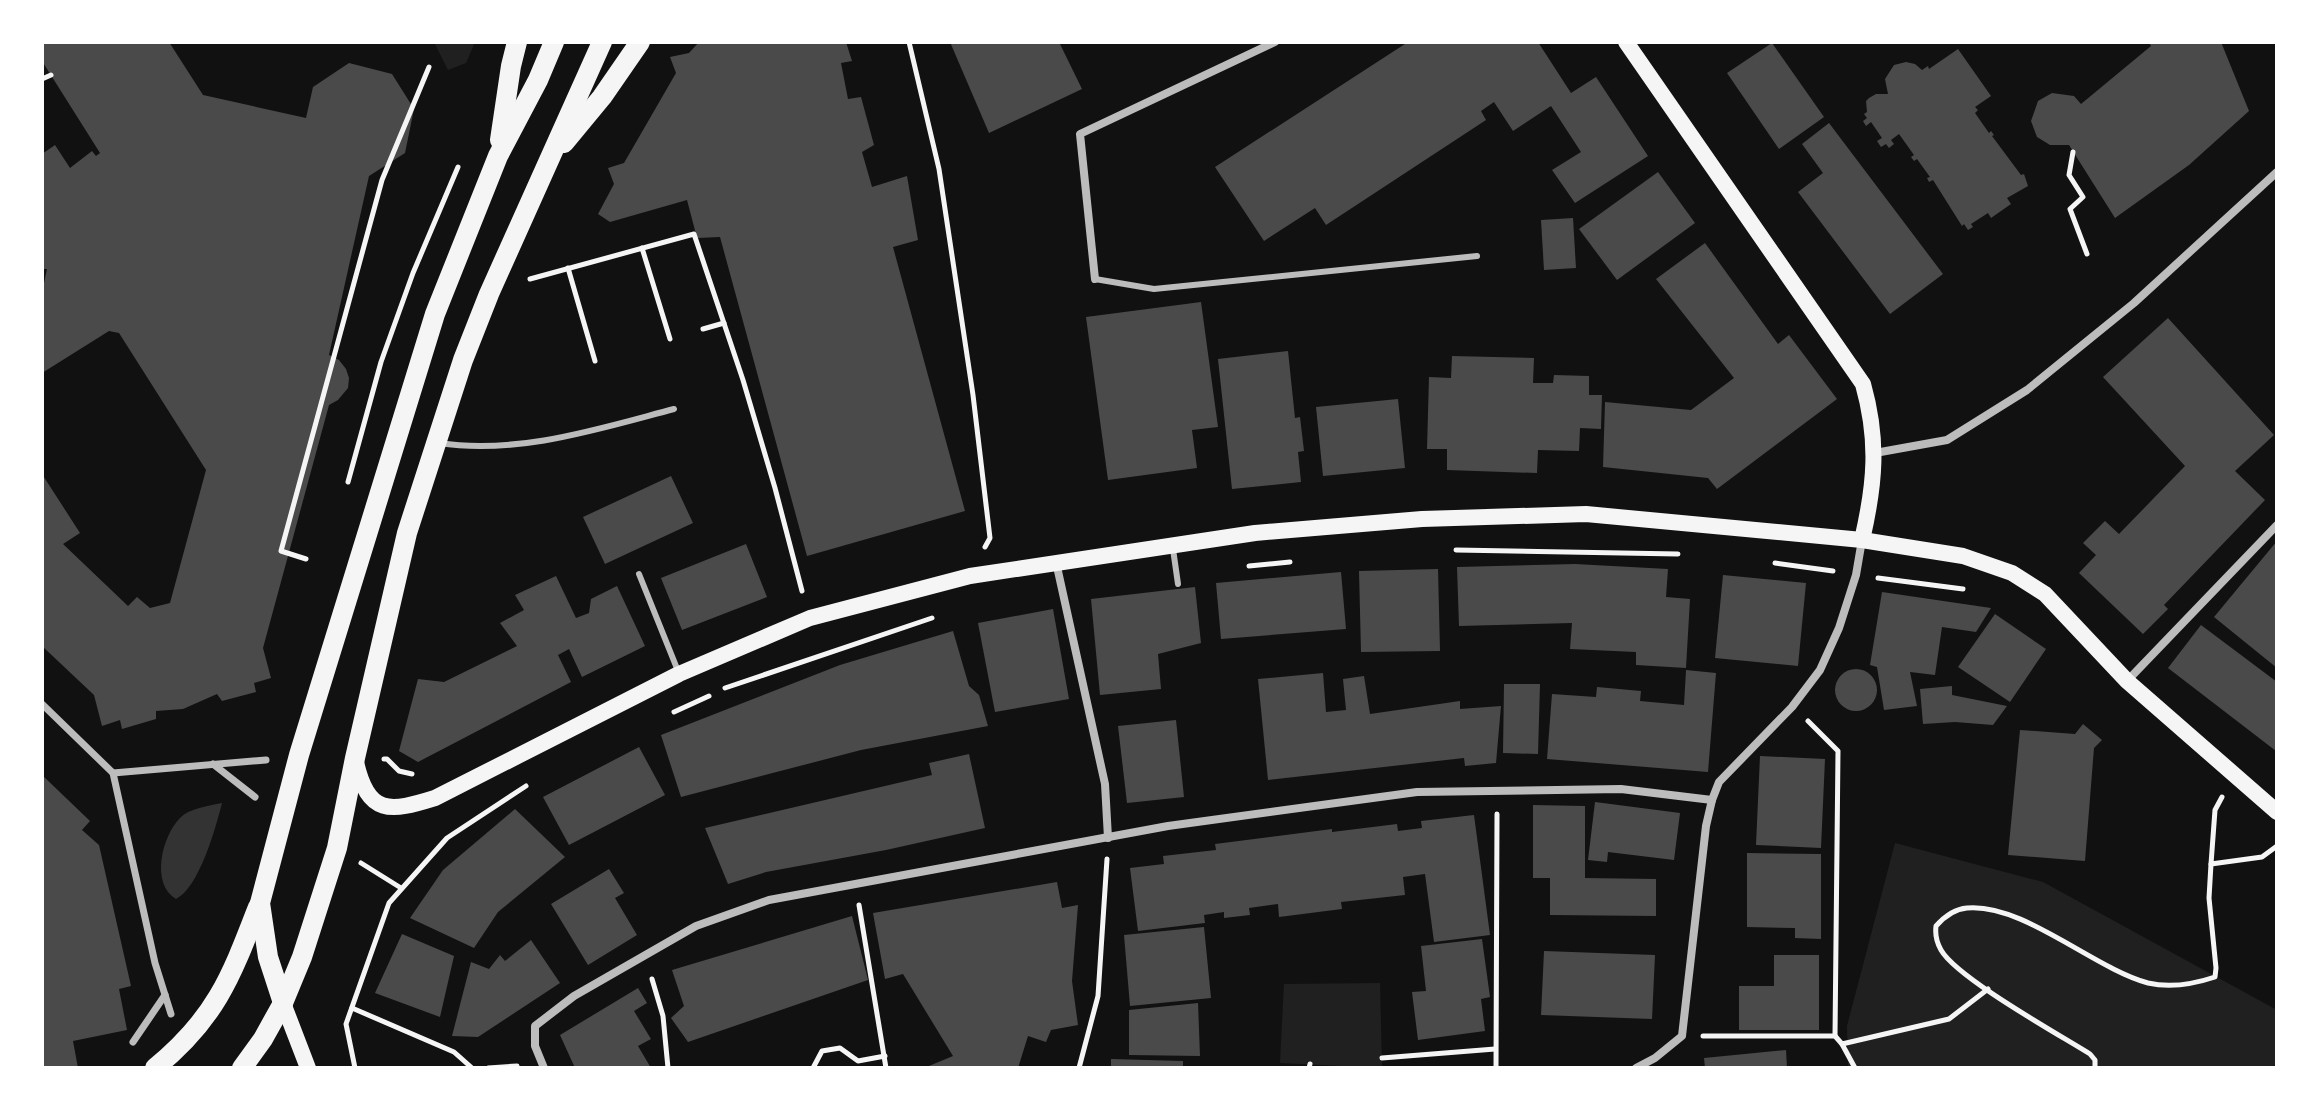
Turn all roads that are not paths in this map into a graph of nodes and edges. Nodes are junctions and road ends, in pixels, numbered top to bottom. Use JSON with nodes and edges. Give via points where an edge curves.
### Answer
{"nodes":[{"id":1,"x":517,"y":42,"type":"edge"},
{"id":2,"x":554,"y":42,"type":"edge"},
{"id":3,"x":602,"y":42,"type":"edge"},
{"id":4,"x":640,"y":42,"type":"edge"},
{"id":5,"x":1275,"y":42,"type":"edge"},
{"id":6,"x":1626,"y":42,"type":"edge"},
{"id":7,"x":498,"y":156,"type":"junction"},
{"id":8,"x":552,"y":158,"type":"junction"},
{"id":9,"x":2277,"y":172,"type":"edge"},
{"id":10,"x":1477,"y":256,"type":"dead end"},
{"id":11,"x":1095,"y":279,"type":"joint"},
{"id":12,"x":674,"y":409,"type":"dead end"},
{"id":13,"x":435,"y":442,"type":"junction"},
{"id":14,"x":1875,"y":453,"type":"junction"},
{"id":15,"x":2277,"y":525,"type":"edge"},
{"id":16,"x":1862,"y":540,"type":"junction"},
{"id":17,"x":1172,"y":545,"type":"junction"},
{"id":18,"x":1056,"y":562,"type":"junction"},
{"id":19,"x":639,"y":574,"type":"dead end"},
{"id":20,"x":1178,"y":584,"type":"dead end"},
{"id":21,"x":679,"y":674,"type":"junction"},
{"id":22,"x":2127,"y":681,"type":"junction"},
{"id":23,"x":42,"y":704,"type":"edge"},
{"id":24,"x":355,"y":758,"type":"junction"},
{"id":25,"x":266,"y":760,"type":"dead end"},
{"id":26,"x":213,"y":764,"type":"junction"},
{"id":27,"x":113,"y":773,"type":"junction"},
{"id":28,"x":255,"y":797,"type":"dead end"},
{"id":29,"x":1712,"y":800,"type":"junction"},
{"id":30,"x":2277,"y":812,"type":"edge"},
{"id":31,"x":1108,"y":838,"type":"junction"},
{"id":32,"x":260,"y":903,"type":"junction"},
{"id":33,"x":165,"y":995,"type":"junction"},
{"id":34,"x":283,"y":1003,"type":"junction"},
{"id":35,"x":171,"y":1014,"type":"dead end"},
{"id":36,"x":133,"y":1042,"type":"dead end"},
{"id":37,"x":543,"y":1066,"type":"edge"},
{"id":38,"x":155,"y":1068,"type":"edge"},
{"id":39,"x":242,"y":1068,"type":"edge"},
{"id":40,"x":308,"y":1068,"type":"edge"},
{"id":41,"x":1636,"y":1068,"type":"edge"}],
"edges":[{"from":1,"to":7,"type":"main road"},
{"from":2,"to":7,"type":"main road"},
{"from":3,"to":8,"type":"main road"},
{"from":4,"to":8,"type":"main road"},
{"from":5,"to":11,"type":"street","via":[[1080,134]]},
{"from":6,"to":14,"type":"main road","via":[[1863,384]]},
{"from":7,"to":32,"type":"main road","via":[[414,374]]},
{"from":8,"to":13,"type":"main road","via":[[489,294]]},
{"from":9,"to":14,"type":"street","via":[[2134,303],[2027,390],[1947,440]]},
{"from":10,"to":11,"type":"lane","via":[[1154,289]]},
{"from":12,"to":13,"type":"lane","via":[[559,439],[470,448]]},
{"from":13,"to":24,"type":"main road","via":[[407,533]]},
{"from":14,"to":16,"type":"main road"},
{"from":15,"to":22,"type":"street"},
{"from":16,"to":17,"type":"main road","via":[[1586,514],[1422,519]]},
{"from":16,"to":22,"type":"main road","via":[[1963,556],[2012,573],[2045,594]]},
{"from":16,"to":29,"type":"street","via":[[1839,628],[1820,670],[1719,782]]},
{"from":17,"to":18,"type":"main road"},
{"from":17,"to":20,"type":"lane"},
{"from":18,"to":21,"type":"main road","via":[[970,576],[810,618]]},
{"from":18,"to":31,"type":"street","via":[[1105,784]]},
{"from":19,"to":21,"type":"lane"},
{"from":21,"to":24,"type":"main road","via":[[462,785],[395,809],[369,797]]},
{"from":22,"to":30,"type":"main road"},
{"from":23,"to":27,"type":"street"},
{"from":24,"to":34,"type":"main road","via":[[337,848]]},
{"from":25,"to":26,"type":"street"},
{"from":26,"to":27,"type":"street"},
{"from":26,"to":28,"type":"street"},
{"from":27,"to":33,"type":"street"},
{"from":29,"to":31,"type":"street","via":[[1621,789],[1417,792]]},
{"from":29,"to":41,"type":"street","via":[[1682,1036]]},
{"from":31,"to":37,"type":"street","via":[[769,900],[696,926],[574,996],[535,1026]]},
{"from":32,"to":34,"type":"main road","via":[[268,957]]},
{"from":32,"to":38,"type":"main road","via":[[218,1000]]},
{"from":33,"to":35,"type":"street"},
{"from":33,"to":36,"type":"street"},
{"from":34,"to":39,"type":"main road"},
{"from":34,"to":40,"type":"main road"}]}
